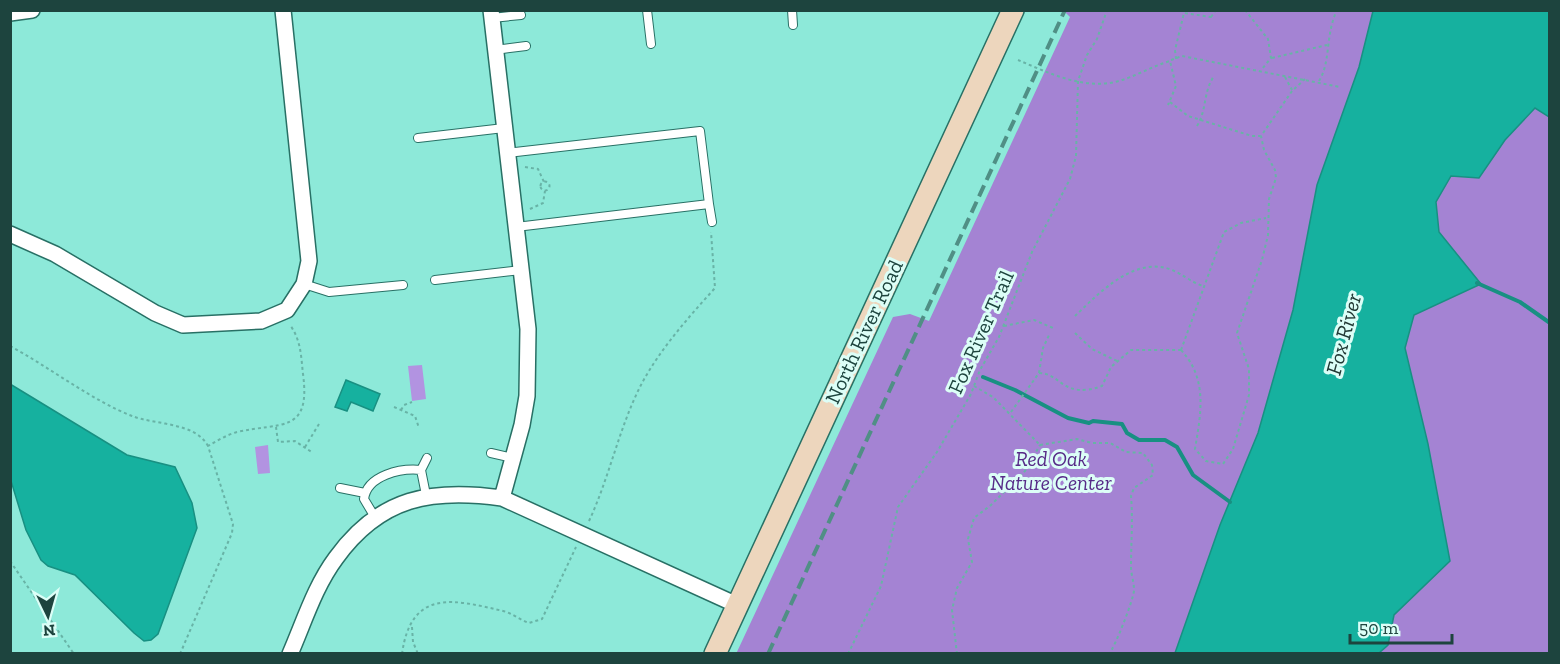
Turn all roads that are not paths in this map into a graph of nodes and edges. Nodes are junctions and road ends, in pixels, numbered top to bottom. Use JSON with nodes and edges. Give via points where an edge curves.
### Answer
{"nodes":[{"id":1,"x":32,"y":10,"type":"edge"},
{"id":2,"x":283,"y":10,"type":"edge"},
{"id":3,"x":647,"y":10,"type":"edge"},
{"id":4,"x":792,"y":10,"type":"edge"},
{"id":5,"x":1013,"y":10,"type":"edge"},
{"id":6,"x":10,"y":13,"type":"edge"},
{"id":7,"x":491,"y":14,"type":"edge"},
{"id":8,"x":521,"y":15,"type":"dead end"},
{"id":9,"x":793,"y":25,"type":"dead end"},
{"id":10,"x":651,"y":44,"type":"dead end"},
{"id":11,"x":526,"y":46,"type":"dead end"},
{"id":12,"x":495,"y":50,"type":"junction"},
{"id":13,"x":504,"y":128,"type":"junction"},
{"id":14,"x":418,"y":138,"type":"dead end"},
{"id":15,"x":507,"y":153,"type":"junction"},
{"id":16,"x":709,"y":204,"type":"junction"},
{"id":17,"x":712,"y":222,"type":"road end"},
{"id":18,"x":516,"y":227,"type":"junction"},
{"id":19,"x":10,"y":234,"type":"edge"},
{"id":20,"x":521,"y":270,"type":"junction"},
{"id":21,"x":435,"y":280,"type":"dead end"},
{"id":22,"x":304,"y":284,"type":"junction"},
{"id":23,"x":402,"y":285,"type":"dead end"},
{"id":24,"x":491,"y":453,"type":"dead end"},
{"id":25,"x":427,"y":458,"type":"dead end"},
{"id":26,"x":513,"y":458,"type":"junction"},
{"id":27,"x":421,"y":470,"type":"junction"},
{"id":28,"x":340,"y":488,"type":"dead end"},
{"id":29,"x":365,"y":493,"type":"junction"},
{"id":30,"x":426,"y":495,"type":"junction"},
{"id":31,"x":502,"y":498,"type":"junction"},
{"id":32,"x":376,"y":519,"type":"junction"},
{"id":33,"x":737,"y":605,"type":"junction"},
{"id":34,"x":290,"y":654,"type":"edge"},
{"id":35,"x":715,"y":654,"type":"edge"}],
"edges":[{"from":1,"to":6,"type":"street"},
{"from":2,"to":22,"type":"street","via":[[309,261]]},
{"from":3,"to":10,"type":"lane"},
{"from":4,"to":9,"type":"lane"},
{"from":5,"to":33,"type":"main road","name":"North River Road"},
{"from":7,"to":8,"type":"lane"},
{"from":7,"to":12,"type":"street"},
{"from":11,"to":12,"type":"lane"},
{"from":12,"to":13,"type":"street"},
{"from":13,"to":14,"type":"lane"},
{"from":13,"to":15,"type":"street"},
{"from":15,"to":16,"type":"lane","via":[[700,131]]},
{"from":15,"to":18,"type":"street"},
{"from":16,"to":17,"type":"lane"},
{"from":16,"to":18,"type":"lane"},
{"from":18,"to":20,"type":"street"},
{"from":19,"to":22,"type":"street","via":[[56,254],[154,313],[183,325],[261,321],[287,310]]},
{"from":20,"to":21,"type":"lane"},
{"from":20,"to":26,"type":"street","via":[[528,363],[522,425]]},
{"from":22,"to":23,"type":"lane","via":[[329,292]]},
{"from":24,"to":26,"type":"lane"},
{"from":25,"to":27,"type":"lane"},
{"from":26,"to":31,"type":"street"},
{"from":27,"to":29,"type":"lane","via":[[405,468],[372,482]]},
{"from":27,"to":30,"type":"lane"},
{"from":28,"to":29,"type":"lane"},
{"from":29,"to":32,"type":"lane","via":[[364,500]]},
{"from":30,"to":31,"type":"street","via":[[465,493]]},
{"from":30,"to":32,"type":"street"},
{"from":31,"to":33,"type":"street"},
{"from":32,"to":34,"type":"street","via":[[360,530],[335,558]]},
{"from":33,"to":35,"type":"main road","name":"North River Road"}]}
